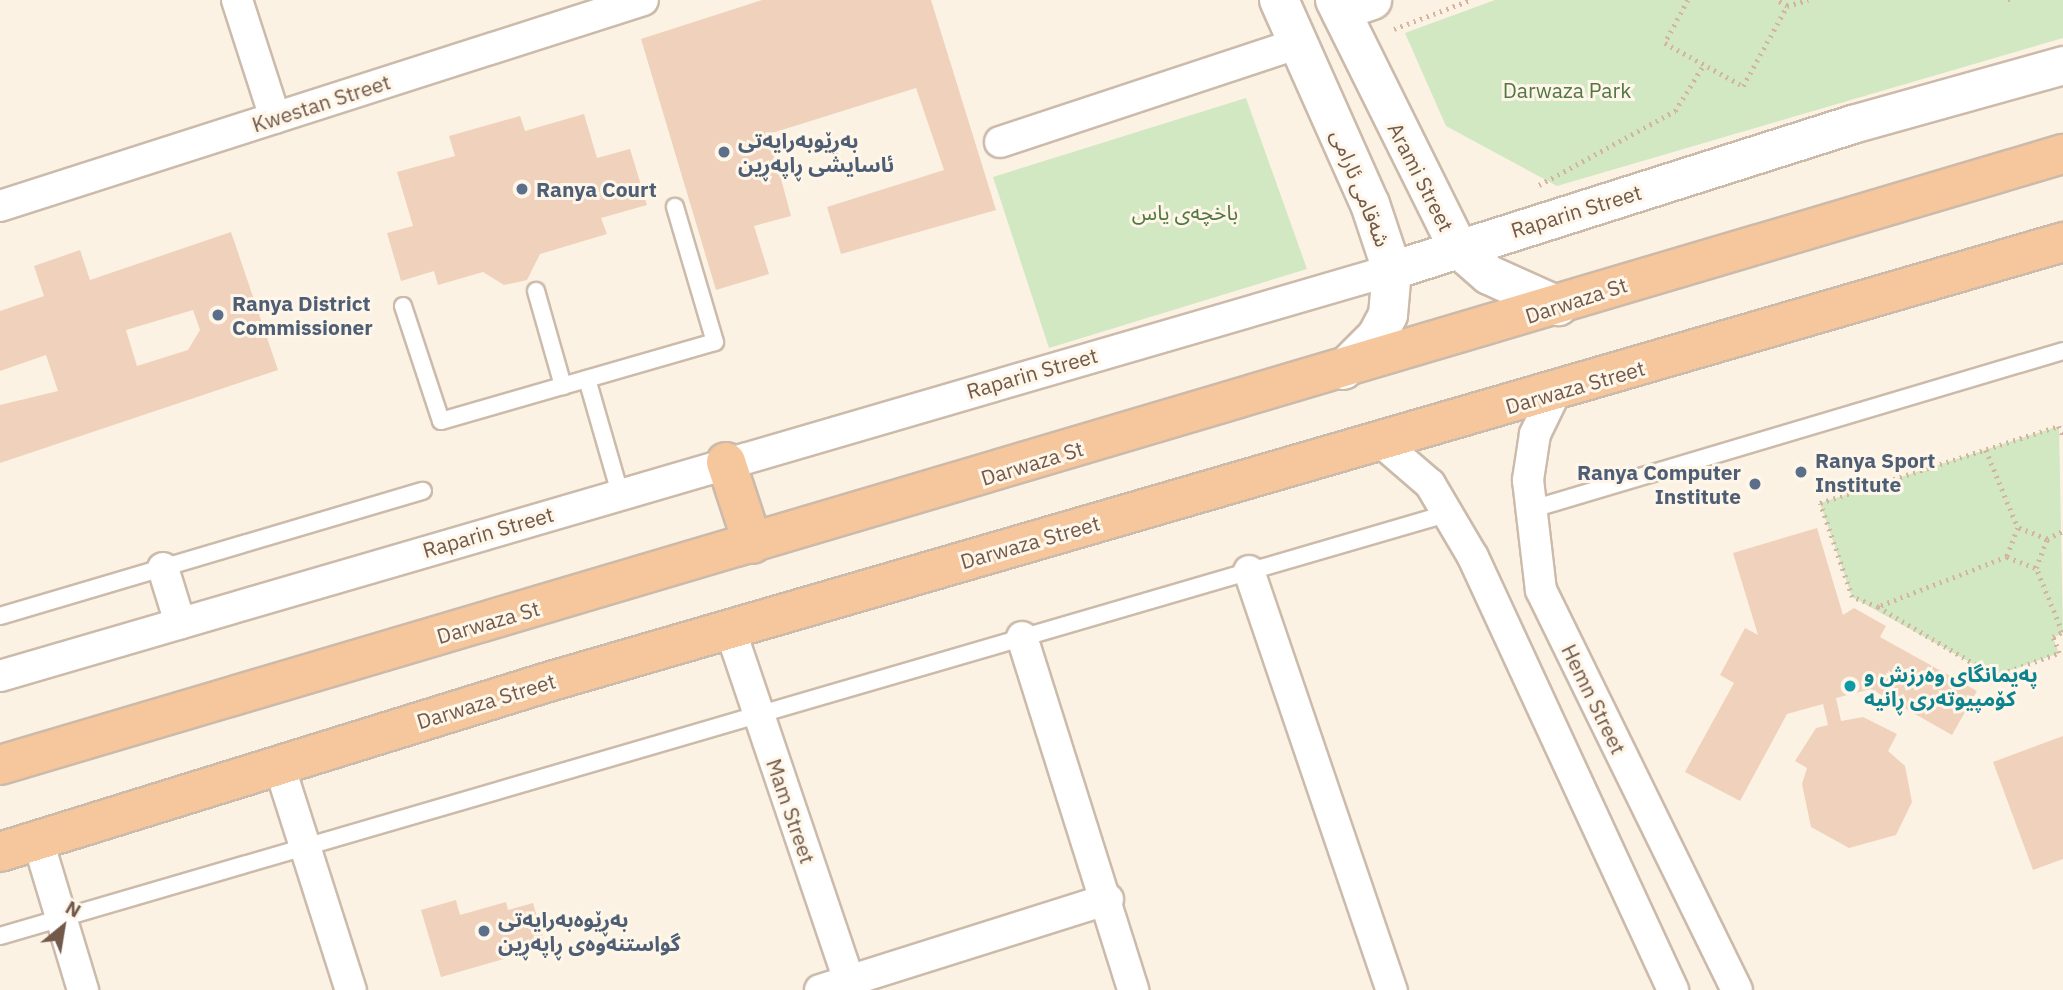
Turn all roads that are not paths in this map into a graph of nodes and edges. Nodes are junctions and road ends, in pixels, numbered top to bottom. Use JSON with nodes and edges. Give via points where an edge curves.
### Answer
{"nodes":[{"id":1,"x":237,"y":0,"type":"edge"},
{"id":2,"x":643,"y":0,"type":"edge"},
{"id":3,"x":1279,"y":0,"type":"edge"},
{"id":4,"x":1349,"y":4,"type":"edge"},
{"id":5,"x":1299,"y":43,"type":"junction"},
{"id":6,"x":2063,"y":65,"type":"edge"},
{"id":7,"x":275,"y":118,"type":"junction"},
{"id":8,"x":1000,"y":142,"type":"dead end"},
{"id":9,"x":2063,"y":154,"type":"edge"},
{"id":10,"x":1424,"y":189,"type":"junction"},
{"id":11,"x":1370,"y":204,"type":"junction"},
{"id":12,"x":0,"y":206,"type":"edge"},
{"id":13,"x":675,"y":207,"type":"dead end"},
{"id":14,"x":2063,"y":242,"type":"edge"},
{"id":15,"x":1458,"y":248,"type":"junction"},
{"id":16,"x":1392,"y":270,"type":"junction"},
{"id":17,"x":536,"y":292,"type":"dead end"},
{"id":18,"x":403,"y":306,"type":"dead end"},
{"id":19,"x":1558,"y":306,"type":"junction"},
{"id":20,"x":2063,"y":351,"type":"edge"},
{"id":21,"x":1343,"y":370,"type":"junction"},
{"id":22,"x":587,"y":379,"type":"junction"},
{"id":23,"x":563,"y":386,"type":"junction"},
{"id":24,"x":1555,"y":393,"type":"junction"},
{"id":25,"x":1380,"y":441,"type":"junction"},
{"id":26,"x":726,"y":462,"type":"junction"},
{"id":27,"x":424,"y":491,"type":"dead end"},
{"id":28,"x":620,"y":493,"type":"junction"},
{"id":29,"x":1528,"y":510,"type":"junction"},
{"id":30,"x":1449,"y":513,"type":"junction"},
{"id":31,"x":753,"y":544,"type":"junction"},
{"id":32,"x":163,"y":568,"type":"junction"},
{"id":33,"x":1249,"y":571,"type":"junction"},
{"id":34,"x":0,"y":616,"type":"edge"},
{"id":35,"x":180,"y":623,"type":"junction"},
{"id":36,"x":731,"y":632,"type":"junction"},
{"id":37,"x":1022,"y":637,"type":"junction"},
{"id":38,"x":0,"y":676,"type":"edge"},
{"id":39,"x":758,"y":713,"type":"junction"},
{"id":40,"x":0,"y":765,"type":"edge"},
{"id":41,"x":279,"y":765,"type":"junction"},
{"id":42,"x":38,"y":841,"type":"junction"},
{"id":43,"x":304,"y":847,"type":"junction"},
{"id":44,"x":0,"y":852,"type":"edge"},
{"id":45,"x":1108,"y":899,"type":"junction"},
{"id":46,"x":60,"y":918,"type":"junction"},
{"id":47,"x":0,"y":936,"type":"edge"},
{"id":48,"x":851,"y":985,"type":"edge"},
{"id":49,"x":1670,"y":989,"type":"edge"},
{"id":50,"x":83,"y":990,"type":"edge"},
{"id":51,"x":351,"y":990,"type":"edge"},
{"id":52,"x":820,"y":990,"type":"edge"},
{"id":53,"x":1133,"y":990,"type":"edge"},
{"id":54,"x":1392,"y":990,"type":"edge"},
{"id":55,"x":1737,"y":990,"type":"edge"}],
"edges":[{"from":1,"to":7,"type":"street"},
{"from":2,"to":7,"type":"street","name":"Kwestan Street"},
{"from":3,"to":5,"type":"main road","name":"شەقامی ئارامی"},
{"from":4,"to":10,"type":"main road","name":"Arami Street"},
{"from":5,"to":8,"type":"street"},
{"from":5,"to":11,"type":"main road","name":"شەقامی ئارامی"},
{"from":6,"to":15,"type":"street","name":"Raparin Street"},
{"from":7,"to":12,"type":"street","name":"Kwestan Street"},
{"from":9,"to":19,"type":"highway","name":"Darwaza St"},
{"from":10,"to":11,"type":"main road","via":[[1401,209]]},
{"from":10,"to":15,"type":"main road","name":"Arami Street"},
{"from":11,"to":16,"type":"main road","name":"شەقامی ئارامی"},
{"from":13,"to":22,"type":"lane","via":[[715,342]]},
{"from":14,"to":24,"type":"highway","name":"Darwaza Street"},
{"from":15,"to":16,"type":"street","name":"Raparin Street"},
{"from":15,"to":19,"type":"main road","name":"Arami Street","via":[[1489,275]]},
{"from":16,"to":21,"type":"main road","name":"شەقامی ئارامی","via":[[1388,315],[1377,336]]},
{"from":16,"to":26,"type":"street","name":"Raparin Street"},
{"from":17,"to":23,"type":"lane"},
{"from":18,"to":23,"type":"lane","via":[[441,421]]},
{"from":19,"to":21,"type":"highway","name":"Darwaza St"},
{"from":20,"to":29,"type":"lane"},
{"from":21,"to":31,"type":"highway","name":"Darwaza St"},
{"from":22,"to":23,"type":"lane"},
{"from":22,"to":28,"type":"lane"},
{"from":24,"to":25,"type":"highway","name":"Darwaza Street"},
{"from":24,"to":29,"type":"street","name":"Hemn Street","via":[[1530,456]]},
{"from":25,"to":30,"type":"street","via":[[1430,484]]},
{"from":25,"to":36,"type":"highway","name":"Darwaza Street"},
{"from":26,"to":28,"type":"street","name":"Raparin Street"},
{"from":26,"to":31,"type":"highway"},
{"from":27,"to":32,"type":"lane"},
{"from":28,"to":35,"type":"street","name":"Raparin Street"},
{"from":29,"to":55,"type":"street","name":"Hemn Street","via":[[1541,590]]},
{"from":30,"to":33,"type":"lane"},
{"from":30,"to":49,"type":"street"},
{"from":31,"to":40,"type":"highway","name":"Darwaza St"},
{"from":32,"to":34,"type":"lane"},
{"from":32,"to":35,"type":"street"},
{"from":33,"to":37,"type":"lane"},
{"from":33,"to":54,"type":"street"},
{"from":35,"to":38,"type":"street","name":"Raparin Street"},
{"from":36,"to":39,"type":"street","name":"Mam Street"},
{"from":36,"to":41,"type":"highway","name":"Darwaza Street"},
{"from":37,"to":39,"type":"lane"},
{"from":37,"to":45,"type":"street"},
{"from":39,"to":43,"type":"lane"},
{"from":39,"to":48,"type":"street","name":"Mam Street"},
{"from":41,"to":42,"type":"highway","name":"Darwaza Street"},
{"from":41,"to":43,"type":"street"},
{"from":42,"to":44,"type":"highway","name":"Darwaza Street"},
{"from":42,"to":46,"type":"street"},
{"from":43,"to":46,"type":"lane"},
{"from":43,"to":51,"type":"street"},
{"from":45,"to":48,"type":"street"},
{"from":45,"to":53,"type":"street"},
{"from":46,"to":47,"type":"lane"},
{"from":46,"to":50,"type":"street"},
{"from":48,"to":52,"type":"street"}]}
